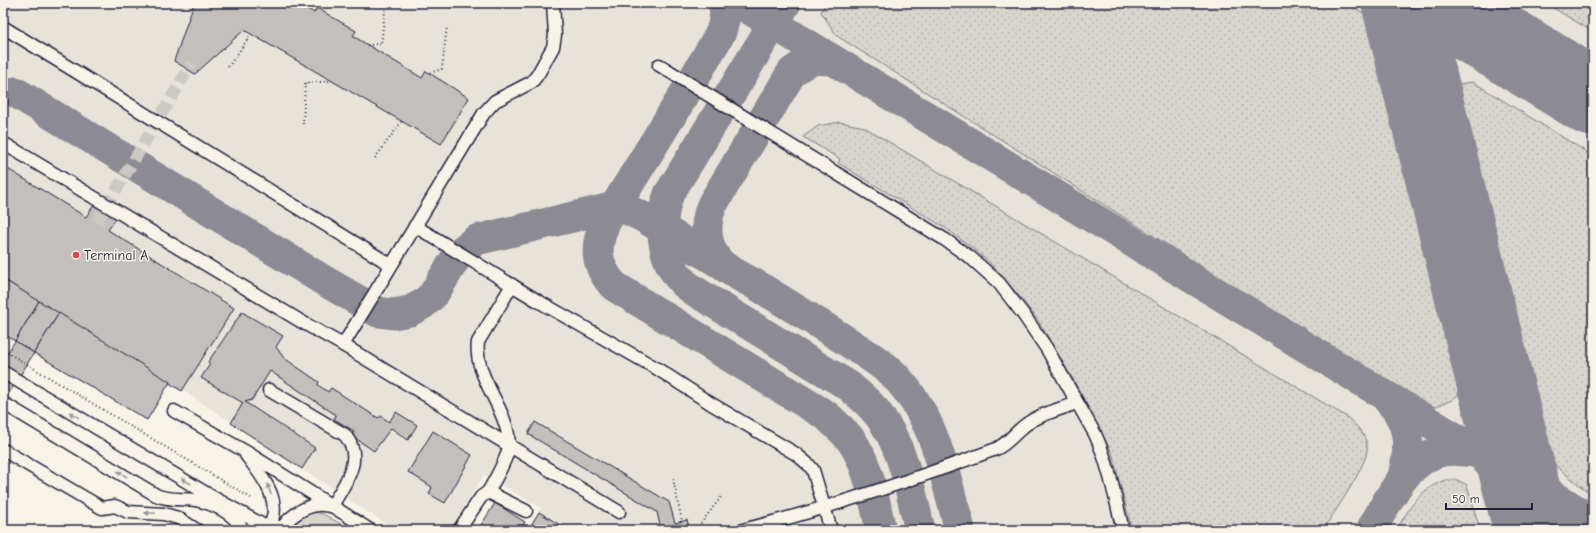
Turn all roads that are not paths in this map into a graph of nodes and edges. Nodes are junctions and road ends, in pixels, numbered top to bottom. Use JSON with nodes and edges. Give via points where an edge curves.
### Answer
{"nodes":[{"id":1,"x":553,"y":3,"type":"edge"},
{"id":2,"x":3,"y":27,"type":"edge"},
{"id":3,"x":659,"y":66,"type":"dead end"},
{"id":4,"x":3,"y":143,"type":"edge"},
{"id":5,"x":415,"y":226,"type":"junction"},
{"id":6,"x":391,"y":265,"type":"junction"},
{"id":7,"x":512,"y":285,"type":"junction"},
{"id":8,"x":343,"y":345,"type":"junction"},
{"id":9,"x":3,"y":372,"type":"edge"},
{"id":10,"x":269,"y":390,"type":"dead end"},
{"id":11,"x":1077,"y":402,"type":"junction"},
{"id":12,"x":3,"y":403,"type":"edge"},
{"id":13,"x":174,"y":411,"type":"dead end"},
{"id":14,"x":509,"y":446,"type":"junction"},
{"id":15,"x":3,"y":450,"type":"edge"},
{"id":16,"x":242,"y":450,"type":"junction"},
{"id":17,"x":488,"y":492,"type":"junction"},
{"id":18,"x":209,"y":495,"type":"junction"},
{"id":19,"x":332,"y":506,"type":"junction"},
{"id":20,"x":219,"y":508,"type":"junction"},
{"id":21,"x":826,"y":508,"type":"junction"},
{"id":22,"x":526,"y":511,"type":"dead end"},
{"id":23,"x":619,"y":512,"type":"dead end"},
{"id":24,"x":278,"y":528,"type":"edge"},
{"id":25,"x":197,"y":530,"type":"edge"},
{"id":26,"x":243,"y":530,"type":"edge"},
{"id":27,"x":370,"y":530,"type":"edge"},
{"id":28,"x":459,"y":530,"type":"edge"},
{"id":29,"x":744,"y":530,"type":"edge"},
{"id":30,"x":831,"y":530,"type":"edge"},
{"id":31,"x":1123,"y":530,"type":"edge"}],
"edges":[{"from":1,"to":5,"type":"street","via":[[553,47],[538,74],[532,82],[495,101],[484,113]]},
{"from":2,"to":6,"type":"street"},
{"from":3,"to":11,"type":"street","via":[[944,239],[971,258],[999,284],[1023,314],[1047,349]]},
{"from":4,"to":8,"type":"street"},
{"from":5,"to":6,"type":"street"},
{"from":5,"to":7,"type":"street"},
{"from":6,"to":8,"type":"street"},
{"from":7,"to":14,"type":"street","via":[[478,342],[477,352],[479,363],[506,424]]},
{"from":7,"to":21,"type":"street","via":[[656,368],[796,454],[813,470]]},
{"from":8,"to":14,"type":"street"},
{"from":18,"to":9,"type":"street","one_way":true},
{"from":10,"to":19,"type":"street","via":[[345,435],[352,446],[352,469]]},
{"from":11,"to":21,"type":"street","via":[[1034,419],[996,449]]},
{"from":11,"to":31,"type":"street","via":[[1101,447]]},
{"from":20,"to":12,"type":"street","one_way":true,"via":[[197,500],[164,499]]},
{"from":13,"to":16,"type":"street"},
{"from":14,"to":17,"type":"street"},
{"from":14,"to":23,"type":"street"},
{"from":25,"to":15,"type":"street","one_way":true,"via":[[178,518],[164,514],[128,512],[115,506],[102,508]]},
{"from":16,"to":19,"type":"street"},
{"from":24,"to":16,"type":"street","one_way":true,"via":[[268,485]]},
{"from":17,"to":22,"type":"street"},
{"from":17,"to":28,"type":"street","via":[[481,497]]},
{"from":18,"to":20,"type":"street"},
{"from":18,"to":24,"type":"street","via":[[261,524]]},
{"from":19,"to":24,"type":"street","via":[[318,505],[303,509]]},
{"from":19,"to":27,"type":"street"},
{"from":20,"to":26,"type":"street","via":[[233,518]]},
{"from":21,"to":29,"type":"street"},
{"from":21,"to":30,"type":"street"}]}
